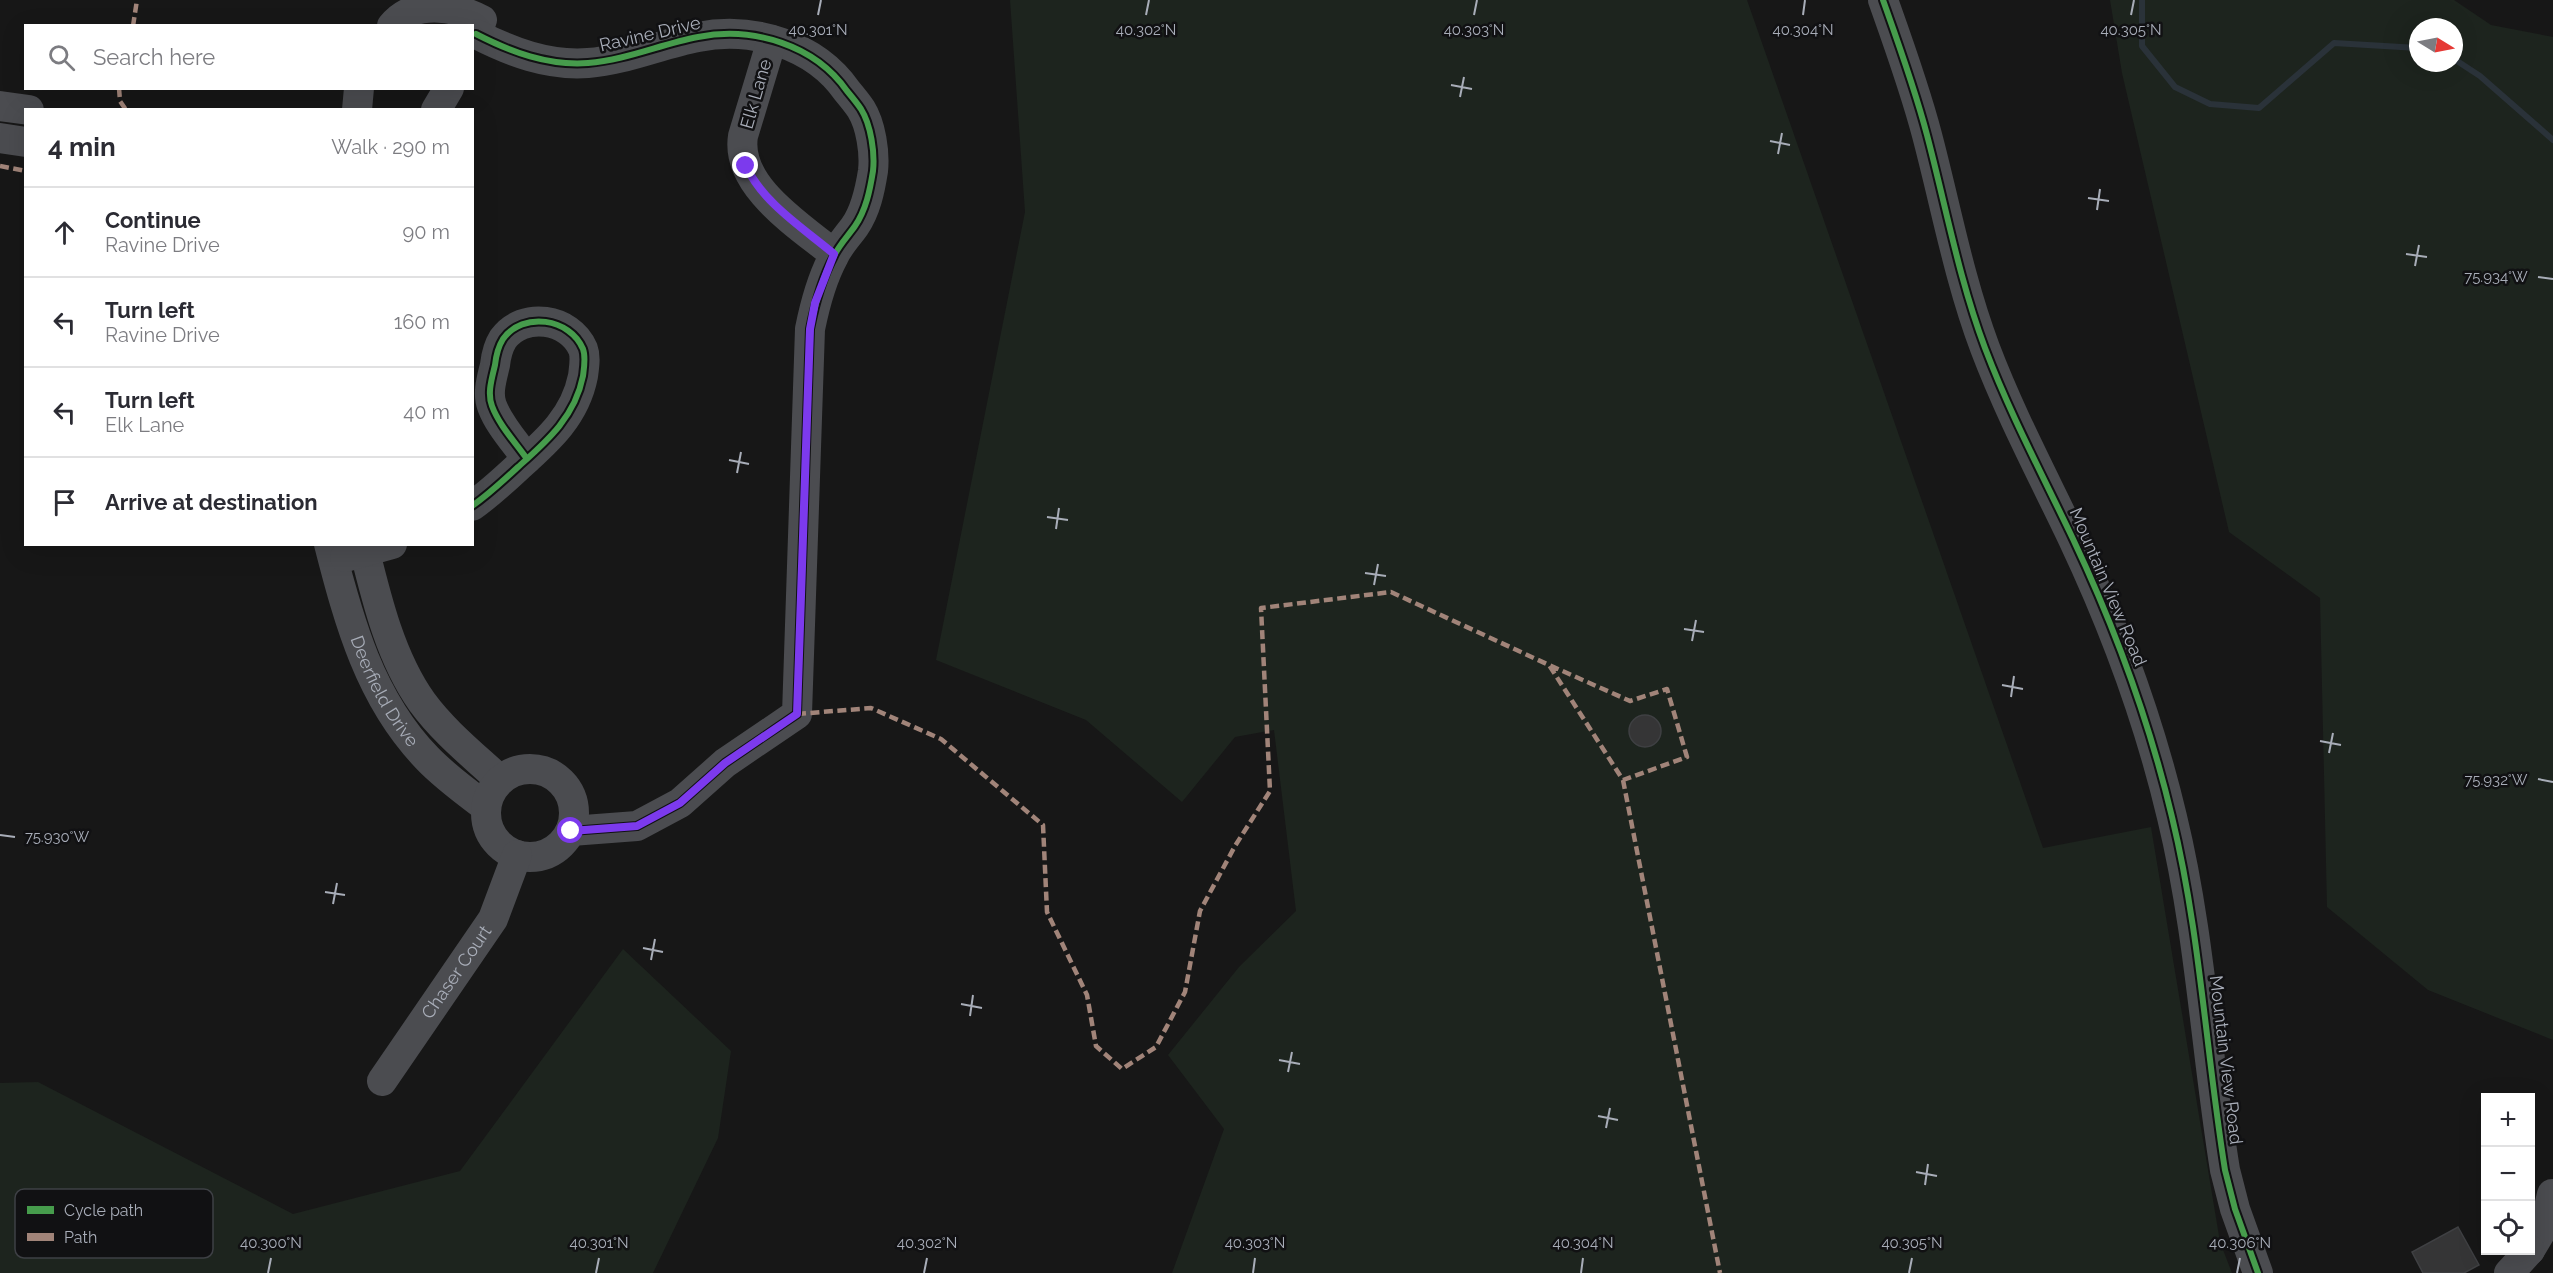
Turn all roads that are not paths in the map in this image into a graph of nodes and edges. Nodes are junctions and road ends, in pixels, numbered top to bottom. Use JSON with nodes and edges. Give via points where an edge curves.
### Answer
{"nodes":[{"id":1,"x":1883,"y":0,"type":"edge"},
{"id":2,"x":394,"y":24,"type":"edge"},
{"id":3,"x":480,"y":24,"type":"edge"},
{"id":4,"x":771,"y":40,"type":"junction"},
{"id":5,"x":359,"y":90,"type":"edge"},
{"id":6,"x":448,"y":90,"type":"edge"},
{"id":7,"x":0,"y":106,"type":"edge"},
{"id":8,"x":357,"y":108,"type":"edge"},
{"id":9,"x":437,"y":108,"type":"edge"},
{"id":10,"x":24,"y":109,"type":"edge"},
{"id":11,"x":0,"y":138,"type":"edge"},
{"id":12,"x":24,"y":142,"type":"edge"},
{"id":13,"x":834,"y":254,"type":"junction"},
{"id":14,"x":527,"y":459,"type":"dead end"},
{"id":15,"x":474,"y":504,"type":"edge"},
{"id":16,"x":373,"y":547,"type":"edge"},
{"id":17,"x":331,"y":553,"type":"edge"},
{"id":18,"x":500,"y":780,"type":"junction"},
{"id":19,"x":486,"y":807,"type":"junction"},
{"id":20,"x":571,"y":831,"type":"junction"},
{"id":21,"x":517,"y":855,"type":"junction"},
{"id":22,"x":382,"y":1081,"type":"dead end"},
{"id":23,"x":2552,"y":1194,"type":"edge"},
{"id":24,"x":2535,"y":1242,"type":"edge"},
{"id":25,"x":2525,"y":1255,"type":"edge"},
{"id":26,"x":2258,"y":1273,"type":"edge"},
{"id":27,"x":2509,"y":1273,"type":"edge"}],
"edges":[{"from":1,"to":26,"type":"street","name":"Mountain View Road","via":[[1915,95],[1955,255],[1985,349],[2105,610],[2149,730],[2185,874],[2225,1170]]},
{"from":2,"to":3,"type":"street","name":"Ravine Drive","via":[[406,10],[425,3],[458,9]]},
{"from":3,"to":4,"type":"street","name":"Ravine Drive","via":[[531,57],[549,62],[588,63],[630,56],[699,37],[734,35]]},
{"from":4,"to":13,"type":"street","name":"Elk Lane","via":[[744,136],[746,166],[769,199]]},
{"from":4,"to":13,"type":"street","name":"Ravine Drive","via":[[808,54],[825,66],[862,110],[868,127],[873,169],[867,204]]},
{"from":5,"to":8,"type":"street"},
{"from":6,"to":9,"type":"street"},
{"from":7,"to":10,"type":"street"},
{"from":11,"to":12,"type":"street"},
{"from":13,"to":20,"type":"street","name":"Ravine Drive","via":[[815,303],[810,329],[797,714],[725,763],[680,803],[637,826]]},
{"from":14,"to":15,"type":"street"},
{"from":16,"to":17,"type":"street"},
{"from":16,"to":18,"type":"street","name":"Deerfield Drive","via":[[376,595],[411,685],[451,736]]},
{"from":17,"to":19,"type":"street","name":"Deerfield Drive","via":[[345,605],[383,701],[428,759]]},
{"from":18,"to":19,"type":"street"},
{"from":18,"to":20,"type":"street","via":[[526,768],[555,776],[569,791],[574,804]]},
{"from":19,"to":21,"type":"street","via":[[488,827],[496,842]]},
{"from":20,"to":21,"type":"street","via":[[549,853],[537,857]]},
{"from":21,"to":22,"type":"street","name":"Chaser Court","via":[[494,919]]},
{"from":23,"to":24,"type":"street","via":[[2545,1225]]},
{"from":25,"to":27,"type":"street"}]}
